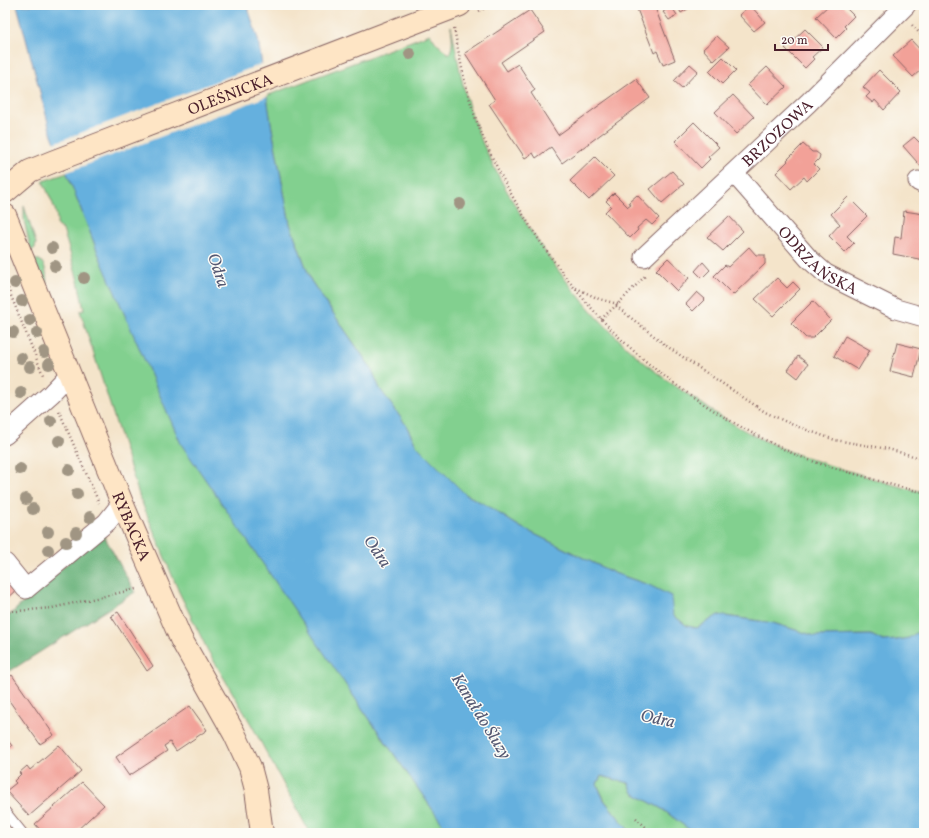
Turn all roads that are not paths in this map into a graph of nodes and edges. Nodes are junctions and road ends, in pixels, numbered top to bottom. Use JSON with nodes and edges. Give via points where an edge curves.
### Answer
{"nodes":[{"id":1,"x":460,"y":5,"type":"edge"},
{"id":2,"x":908,"y":14,"type":"edge"},
{"id":3,"x":734,"y":173,"type":"junction"},
{"id":4,"x":5,"y":192,"type":"edge"},
{"id":5,"x":5,"y":215,"type":"edge"},
{"id":6,"x":645,"y":266,"type":"road end"},
{"id":7,"x":924,"y":317,"type":"edge"},
{"id":8,"x":70,"y":374,"type":"junction"},
{"id":9,"x":5,"y":435,"type":"edge"},
{"id":10,"x":122,"y":502,"type":"junction"},
{"id":11,"x":5,"y":563,"type":"edge"},
{"id":12,"x":5,"y":812,"type":"edge"},
{"id":13,"x":22,"y":833,"type":"edge"},
{"id":14,"x":262,"y":833,"type":"edge"}],
"edges":[{"from":1,"to":4,"type":"street","name":"OLEŚNICKA","via":[[30,171]]},
{"from":2,"to":3,"type":"street","name":"BRZOZOWA"},
{"from":3,"to":6,"type":"street","name":"BRZOZOWA"},
{"from":3,"to":7,"type":"street","name":"ODRZAŃSKA","via":[[809,259],[826,274],[896,309]]},
{"from":5,"to":8,"type":"street","name":"RYBACKA"},
{"from":8,"to":9,"type":"street","via":[[52,394]]},
{"from":8,"to":10,"type":"street","name":"RYBACKA"},
{"from":10,"to":11,"type":"street","via":[[107,522],[26,588]]},
{"from":10,"to":14,"type":"street","name":"RYBACKA","via":[[180,638],[234,732],[250,767]]},
{"from":12,"to":13,"type":"lane"}]}
